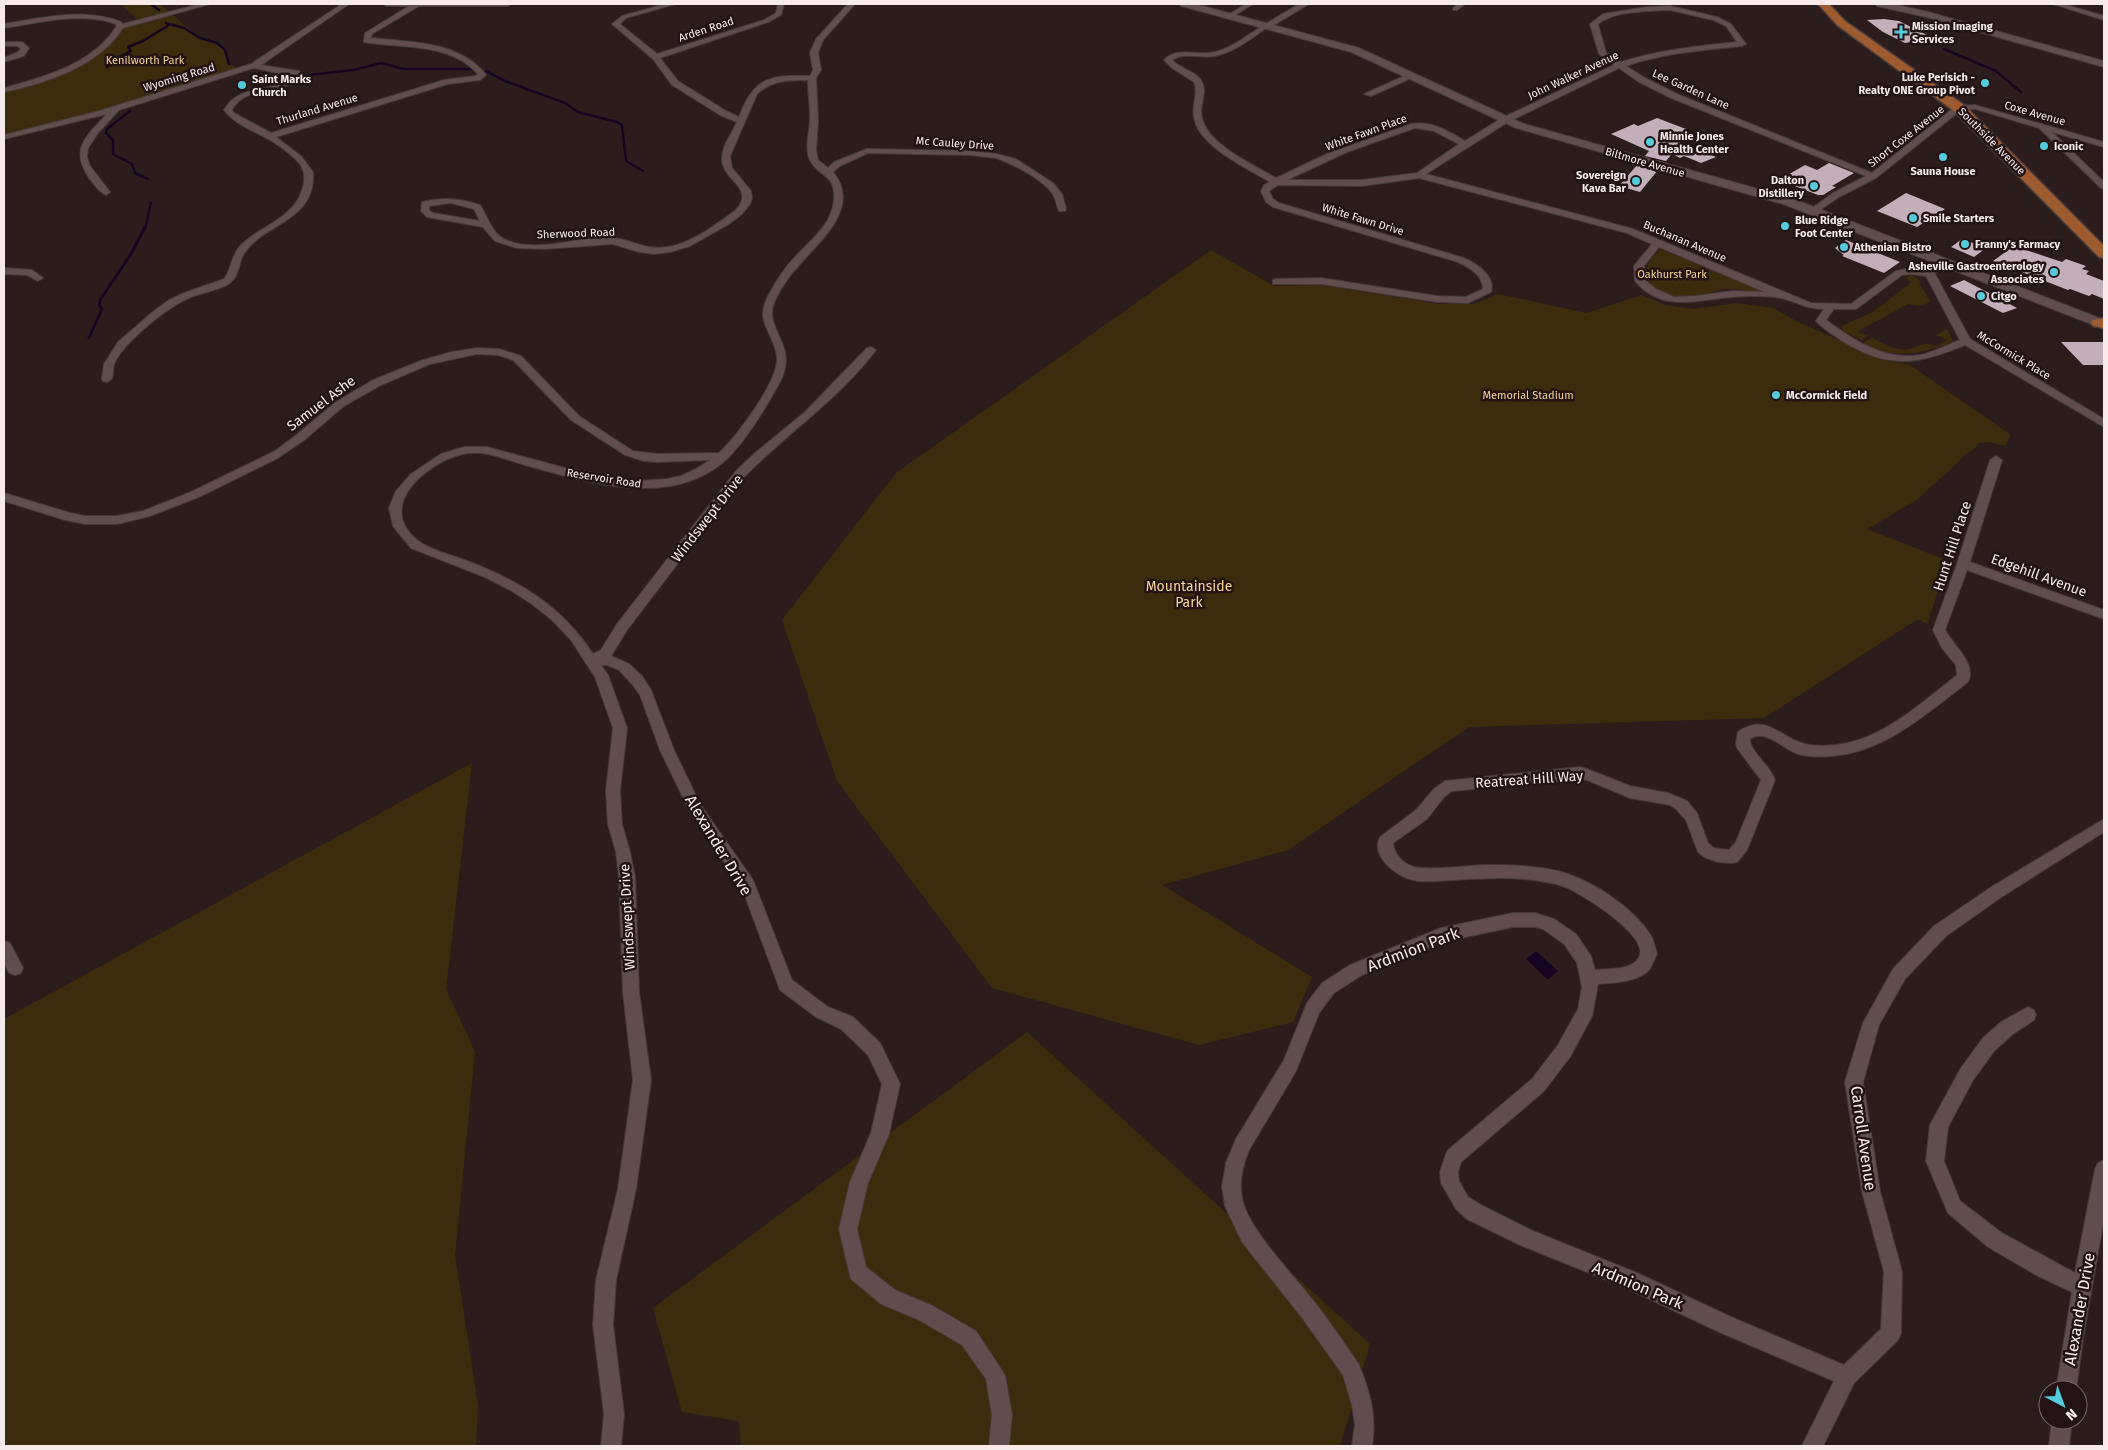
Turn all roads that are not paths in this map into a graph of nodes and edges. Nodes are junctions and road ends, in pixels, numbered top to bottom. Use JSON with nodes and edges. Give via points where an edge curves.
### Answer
{"nodes":[{"id":1,"x":206,"y":4,"type":"edge"},
{"id":2,"x":346,"y":4,"type":"edge"},
{"id":3,"x":386,"y":4,"type":"edge"},
{"id":4,"x":418,"y":4,"type":"edge"},
{"id":5,"x":508,"y":4,"type":"edge"},
{"id":6,"x":672,"y":4,"type":"edge"},
{"id":7,"x":781,"y":4,"type":"edge"},
{"id":8,"x":852,"y":4,"type":"edge"},
{"id":9,"x":1185,"y":4,"type":"edge"},
{"id":10,"x":1250,"y":4,"type":"edge"},
{"id":11,"x":1305,"y":4,"type":"edge"},
{"id":12,"x":1462,"y":4,"type":"edge"},
{"id":13,"x":1824,"y":4,"type":"edge"},
{"id":14,"x":1881,"y":4,"type":"edge"},
{"id":15,"x":2056,"y":4,"type":"edge"},
{"id":16,"x":1455,"y":9,"type":"dead end"},
{"id":17,"x":1230,"y":16,"type":"junction"},
{"id":18,"x":2104,"y":18,"type":"edge"},
{"id":19,"x":4,"y":26,"type":"edge"},
{"id":20,"x":1266,"y":26,"type":"junction"},
{"id":21,"x":120,"y":27,"type":"junction"},
{"id":22,"x":4,"y":44,"type":"edge"},
{"id":23,"x":1742,"y":44,"type":"joint"},
{"id":24,"x":656,"y":57,"type":"junction"},
{"id":25,"x":4,"y":60,"type":"edge"},
{"id":26,"x":2104,"y":64,"type":"edge"},
{"id":27,"x":1618,"y":65,"type":"junction"},
{"id":28,"x":254,"y":66,"type":"junction"},
{"id":29,"x":1412,"y":76,"type":"junction"},
{"id":30,"x":812,"y":78,"type":"junction"},
{"id":31,"x":4,"y":90,"type":"edge"},
{"id":32,"x":1368,"y":94,"type":"dead end"},
{"id":33,"x":117,"y":108,"type":"junction"},
{"id":34,"x":1960,"y":108,"type":"junction"},
{"id":35,"x":1505,"y":120,"type":"junction"},
{"id":36,"x":742,"y":121,"type":"junction"},
{"id":37,"x":2041,"y":126,"type":"junction"},
{"id":38,"x":269,"y":136,"type":"junction"},
{"id":39,"x":4,"y":137,"type":"edge"},
{"id":40,"x":1465,"y":144,"type":"junction"},
{"id":41,"x":2104,"y":145,"type":"edge"},
{"id":42,"x":2084,"y":168,"type":"junction"},
{"id":43,"x":828,"y":172,"type":"junction"},
{"id":44,"x":2104,"y":174,"type":"edge"},
{"id":45,"x":1419,"y":175,"type":"junction"},
{"id":46,"x":1873,"y":176,"type":"junction"},
{"id":47,"x":1276,"y":182,"type":"junction"},
{"id":48,"x":2104,"y":186,"type":"edge"},
{"id":49,"x":106,"y":192,"type":"dead end"},
{"id":50,"x":1062,"y":209,"type":"dead end"},
{"id":51,"x":1814,"y":211,"type":"junction"},
{"id":52,"x":484,"y":225,"type":"junction"},
{"id":53,"x":1657,"y":243,"type":"junction"},
{"id":54,"x":2104,"y":254,"type":"edge"},
{"id":55,"x":1942,"y":260,"type":"junction"},
{"id":56,"x":4,"y":271,"type":"edge"},
{"id":57,"x":1930,"y":274,"type":"junction"},
{"id":58,"x":38,"y":278,"type":"dead end"},
{"id":59,"x":1276,"y":282,"type":"dead end"},
{"id":60,"x":1782,"y":296,"type":"junction"},
{"id":61,"x":1831,"y":307,"type":"junction"},
{"id":62,"x":2103,"y":324,"type":"edge"},
{"id":63,"x":1966,"y":341,"type":"junction"},
{"id":64,"x":871,"y":350,"type":"dead end"},
{"id":65,"x":107,"y":379,"type":"dead end"},
{"id":66,"x":2104,"y":424,"type":"edge"},
{"id":67,"x":723,"y":456,"type":"junction"},
{"id":68,"x":1996,"y":460,"type":"dead end"},
{"id":69,"x":4,"y":497,"type":"edge"},
{"id":70,"x":1963,"y":564,"type":"junction"},
{"id":71,"x":2104,"y":615,"type":"edge"},
{"id":72,"x":1945,"y":640,"type":"joint"},
{"id":73,"x":592,"y":661,"type":"junction"},
{"id":74,"x":2104,"y":825,"type":"edge"},
{"id":75,"x":4,"y":948,"type":"edge"},
{"id":76,"x":15,"y":968,"type":"dead end"},
{"id":77,"x":1589,"y":978,"type":"junction"},
{"id":78,"x":2028,"y":1016,"type":"dead end"},
{"id":79,"x":2104,"y":1169,"type":"edge"},
{"id":80,"x":2098,"y":1234,"type":"edge"},
{"id":81,"x":2083,"y":1286,"type":"junction"},
{"id":82,"x":1847,"y":1376,"type":"junction"},
{"id":83,"x":2068,"y":1380,"type":"edge"},
{"id":84,"x":2061,"y":1430,"type":"edge"},
{"id":85,"x":611,"y":1446,"type":"edge"},
{"id":86,"x":999,"y":1446,"type":"edge"},
{"id":87,"x":1362,"y":1446,"type":"edge"},
{"id":88,"x":1812,"y":1446,"type":"edge"},
{"id":89,"x":2059,"y":1446,"type":"edge"}],
"edges":[{"from":1,"to":21,"type":"street"},
{"from":2,"to":28,"type":"street","name":"Wyoming Road"},
{"from":3,"to":4,"type":"street"},
{"from":4,"to":5,"type":"street"},
{"from":4,"to":38,"type":"street","name":"Thurland Avenue","via":[[369,33],[367,40],[450,52],[477,66],[482,75],[447,82]]},
{"from":6,"to":24,"type":"street","via":[[624,17],[616,24]]},
{"from":7,"to":24,"type":"street","name":"Arden Road","via":[[779,14],[766,21]]},
{"from":8,"to":30,"type":"street","name":"Reservoir Road","via":[[820,39],[814,53],[817,70]]},
{"from":9,"to":17,"type":"main road","name":"Biltmore Avenue"},
{"from":10,"to":17,"type":"street"},
{"from":11,"to":20,"type":"street"},
{"from":12,"to":16,"type":"street"},
{"from":13,"to":34,"type":"main road","name":"Southside Avenue","via":[[1855,33]]},
{"from":14,"to":26,"type":"main road","via":[[1928,14]]},
{"from":15,"to":18,"type":"street"},
{"from":17,"to":20,"type":"main road","name":"Biltmore Avenue"},
{"from":19,"to":21,"type":"street","via":[[85,17],[113,20]]},
{"from":20,"to":29,"type":"main road","name":"Biltmore Avenue","via":[[1355,50]]},
{"from":20,"to":47,"type":"street","via":[[1216,53],[1203,56],[1178,54],[1168,60],[1199,83],[1197,118],[1209,138]]},
{"from":21,"to":31,"type":"street","via":[[108,42],[82,60],[47,77]]},
{"from":22,"to":25,"type":"street","via":[[19,44],[25,48],[21,54]]},
{"from":23,"to":27,"type":"street","name":"John Walker Avenue","via":[[1675,51]]},
{"from":23,"to":27,"type":"street","name":"Lee Garden Lane","via":[[1729,25],[1691,12],[1670,8],[1647,9],[1604,16],[1594,24],[1603,54]]},
{"from":24,"to":36,"type":"street","via":[[675,83]]},
{"from":27,"to":35,"type":"street","name":"John Walker Avenue"},
{"from":27,"to":46,"type":"street","name":"Lee Garden Lane","via":[[1674,96]]},
{"from":28,"to":33,"type":"street","name":"Wyoming Road"},
{"from":28,"to":38,"type":"street","via":[[296,73],[300,77],[291,83],[246,94],[229,107],[235,117]]},
{"from":29,"to":32,"type":"street"},
{"from":29,"to":35,"type":"main road","name":"Biltmore Avenue"},
{"from":30,"to":36,"type":"street","name":"Sherwood Road","via":[[788,77],[770,82],[754,92]]},
{"from":30,"to":43,"type":"street","name":"Reservoir Road","via":[[812,156]]},
{"from":33,"to":39,"type":"street","name":"Wyoming Road"},
{"from":33,"to":49,"type":"street","via":[[89,136],[83,148],[90,175]]},
{"from":34,"to":37,"type":"street","name":"Coxe Avenue","via":[[1974,107]]},
{"from":34,"to":46,"type":"street","name":"Short Coxe Avenue"},
{"from":34,"to":54,"type":"main road","name":"Southside Avenue"},
{"from":35,"to":40,"type":"street","name":"White Fawn Drive"},
{"from":35,"to":51,"type":"main road","name":"Biltmore Avenue"},
{"from":36,"to":52,"type":"street","name":"Sherwood Road","via":[[728,145],[726,161],[729,171],[745,186],[746,203],[739,212],[701,238],[680,247],[659,251],[639,249],[616,241],[528,246],[503,242]]},
{"from":37,"to":41,"type":"street","name":"Coxe Avenue"},
{"from":37,"to":42,"type":"street"},
{"from":38,"to":65,"type":"street","name":"Thurland Avenue","via":[[308,170],[308,184],[298,208],[241,250],[236,258],[234,274],[227,281],[172,302],[122,344],[109,364]]},
{"from":40,"to":45,"type":"street","name":"White Fawn Drive"},
{"from":40,"to":47,"type":"street","name":"White Fawn Place","via":[[1431,128],[1409,126]]},
{"from":42,"to":44,"type":"street"},
{"from":42,"to":48,"type":"street"},
{"from":43,"to":50,"type":"street","name":"Mc Cauley Drive","via":[[837,164],[867,151],[997,156],[1018,164],[1050,185],[1058,194]]},
{"from":43,"to":67,"type":"street","name":"Reservoir Road","via":[[836,181],[838,202],[832,224],[794,264],[768,308],[767,318],[782,351],[779,375],[735,444]]},
{"from":45,"to":47,"type":"street","name":"White Fawn Drive","via":[[1362,183]]},
{"from":45,"to":53,"type":"street","name":"Buchanan Avenue","via":[[1630,231]]},
{"from":46,"to":51,"type":"street","name":"Short Coxe Avenue","via":[[1836,195]]},
{"from":47,"to":59,"type":"street","name":"White Fawn Drive","via":[[1265,191],[1276,205],[1462,260],[1483,275],[1488,290],[1468,300],[1437,299],[1321,281]]},
{"from":51,"to":55,"type":"main road","name":"Biltmore Avenue"},
{"from":52,"to":52,"type":"street","name":"Sherwood Road","via":[[477,207],[460,200],[425,204],[425,212],[430,215]]},
{"from":53,"to":60,"type":"street","name":"Buchanan Avenue"},
{"from":53,"to":60,"type":"street","via":[[1639,266],[1640,281],[1655,294],[1687,302],[1734,294]]},
{"from":55,"to":57,"type":"street"},
{"from":55,"to":62,"type":"main road","name":"Biltmore Avenue"},
{"from":56,"to":58,"type":"street","via":[[29,272]]},
{"from":57,"to":61,"type":"street","name":"Buchanan Avenue","via":[[1899,273],[1853,307]]},
{"from":57,"to":63,"type":"street","name":"McCormick Place"},
{"from":60,"to":61,"type":"street","name":"Buchanan Avenue","via":[[1810,306]]},
{"from":61,"to":63,"type":"street","via":[[1821,321],[1842,338],[1883,355],[1907,359],[1930,355]]},
{"from":63,"to":66,"type":"street","name":"McCormick Place"},
{"from":64,"to":73,"type":"street","name":"Windswept Drive","via":[[809,414],[739,476],[622,627],[606,653]]},
{"from":67,"to":69,"type":"street","name":"Samuel Ashe","via":[[651,458],[629,453],[575,418],[517,358],[484,350],[451,355],[376,382],[340,404],[287,448],[179,503],[157,510],[112,520],[90,520]]},
{"from":67,"to":73,"type":"street","name":"Reservoir Road","via":[[690,477],[644,485],[568,474],[492,450],[464,450],[436,459],[425,467],[395,502],[394,516],[405,537],[415,545],[512,584],[532,597],[566,626]]},
{"from":68,"to":70,"type":"street","name":"Hunt Hill Place"},
{"from":70,"to":71,"type":"street","name":"Edgehill Avenue"},
{"from":70,"to":72,"type":"street","name":"Hunt Hill Place","via":[[1939,630]]},
{"from":72,"to":77,"type":"street","name":"Reatreat Hill Way","via":[[1963,666],[1963,678],[1894,731],[1875,741],[1818,751],[1800,749],[1765,730],[1747,732],[1743,736],[1743,746],[1766,772],[1768,780],[1742,846],[1732,857],[1716,855],[1698,842],[1690,814],[1679,803],[1622,789],[1580,773],[1450,785],[1433,798],[1426,811],[1385,841],[1388,855],[1394,863],[1414,874],[1514,871],[1544,875],[1576,884],[1618,910],[1636,928],[1647,948],[1645,964],[1621,974]]},
{"from":73,"to":85,"type":"street","name":"Windswept Drive","via":[[601,675],[620,728],[613,791],[615,824],[627,877],[631,992],[642,1080],[627,1189],[606,1280],[603,1325],[614,1414]]},
{"from":73,"to":86,"type":"street","name":"Alexander Drive","via":[[608,660],[624,667],[646,694],[667,750],[695,808],[748,885],[786,985],[822,1012],[847,1023],[874,1049],[891,1084],[880,1134],[859,1182],[848,1229],[858,1272],[888,1297],[926,1313],[969,1338],[995,1375],[1002,1415]]},
{"from":74,"to":82,"type":"street","name":"Carroll Avenue","via":[[1940,931],[1899,974],[1871,1023],[1854,1082],[1871,1191],[1893,1272],[1891,1333]]},
{"from":75,"to":76,"type":"street"},
{"from":77,"to":82,"type":"street","name":"Ardmion Park","via":[[1586,1011],[1564,1051],[1538,1085],[1453,1157],[1449,1172],[1454,1194],[1474,1212],[1527,1238]]},
{"from":77,"to":87,"type":"street","name":"Ardmion Park","via":[[1585,961],[1570,939],[1548,924],[1525,919],[1440,935],[1356,970],[1328,988],[1313,1008],[1290,1064],[1242,1145],[1234,1163],[1231,1187],[1234,1206],[1250,1235],[1351,1370],[1365,1425]]},
{"from":78,"to":81,"type":"street","via":[[1989,1044],[1966,1074],[1939,1125],[1935,1161],[1954,1207],[1995,1240],[2045,1269]]},
{"from":79,"to":80,"type":"street","name":"Alexander Drive"},
{"from":80,"to":81,"type":"street","name":"Alexander Drive"},
{"from":81,"to":83,"type":"street","name":"Alexander Drive"},
{"from":82,"to":88,"type":"street","name":"Carroll Avenue"},
{"from":84,"to":89,"type":"street"}]}
